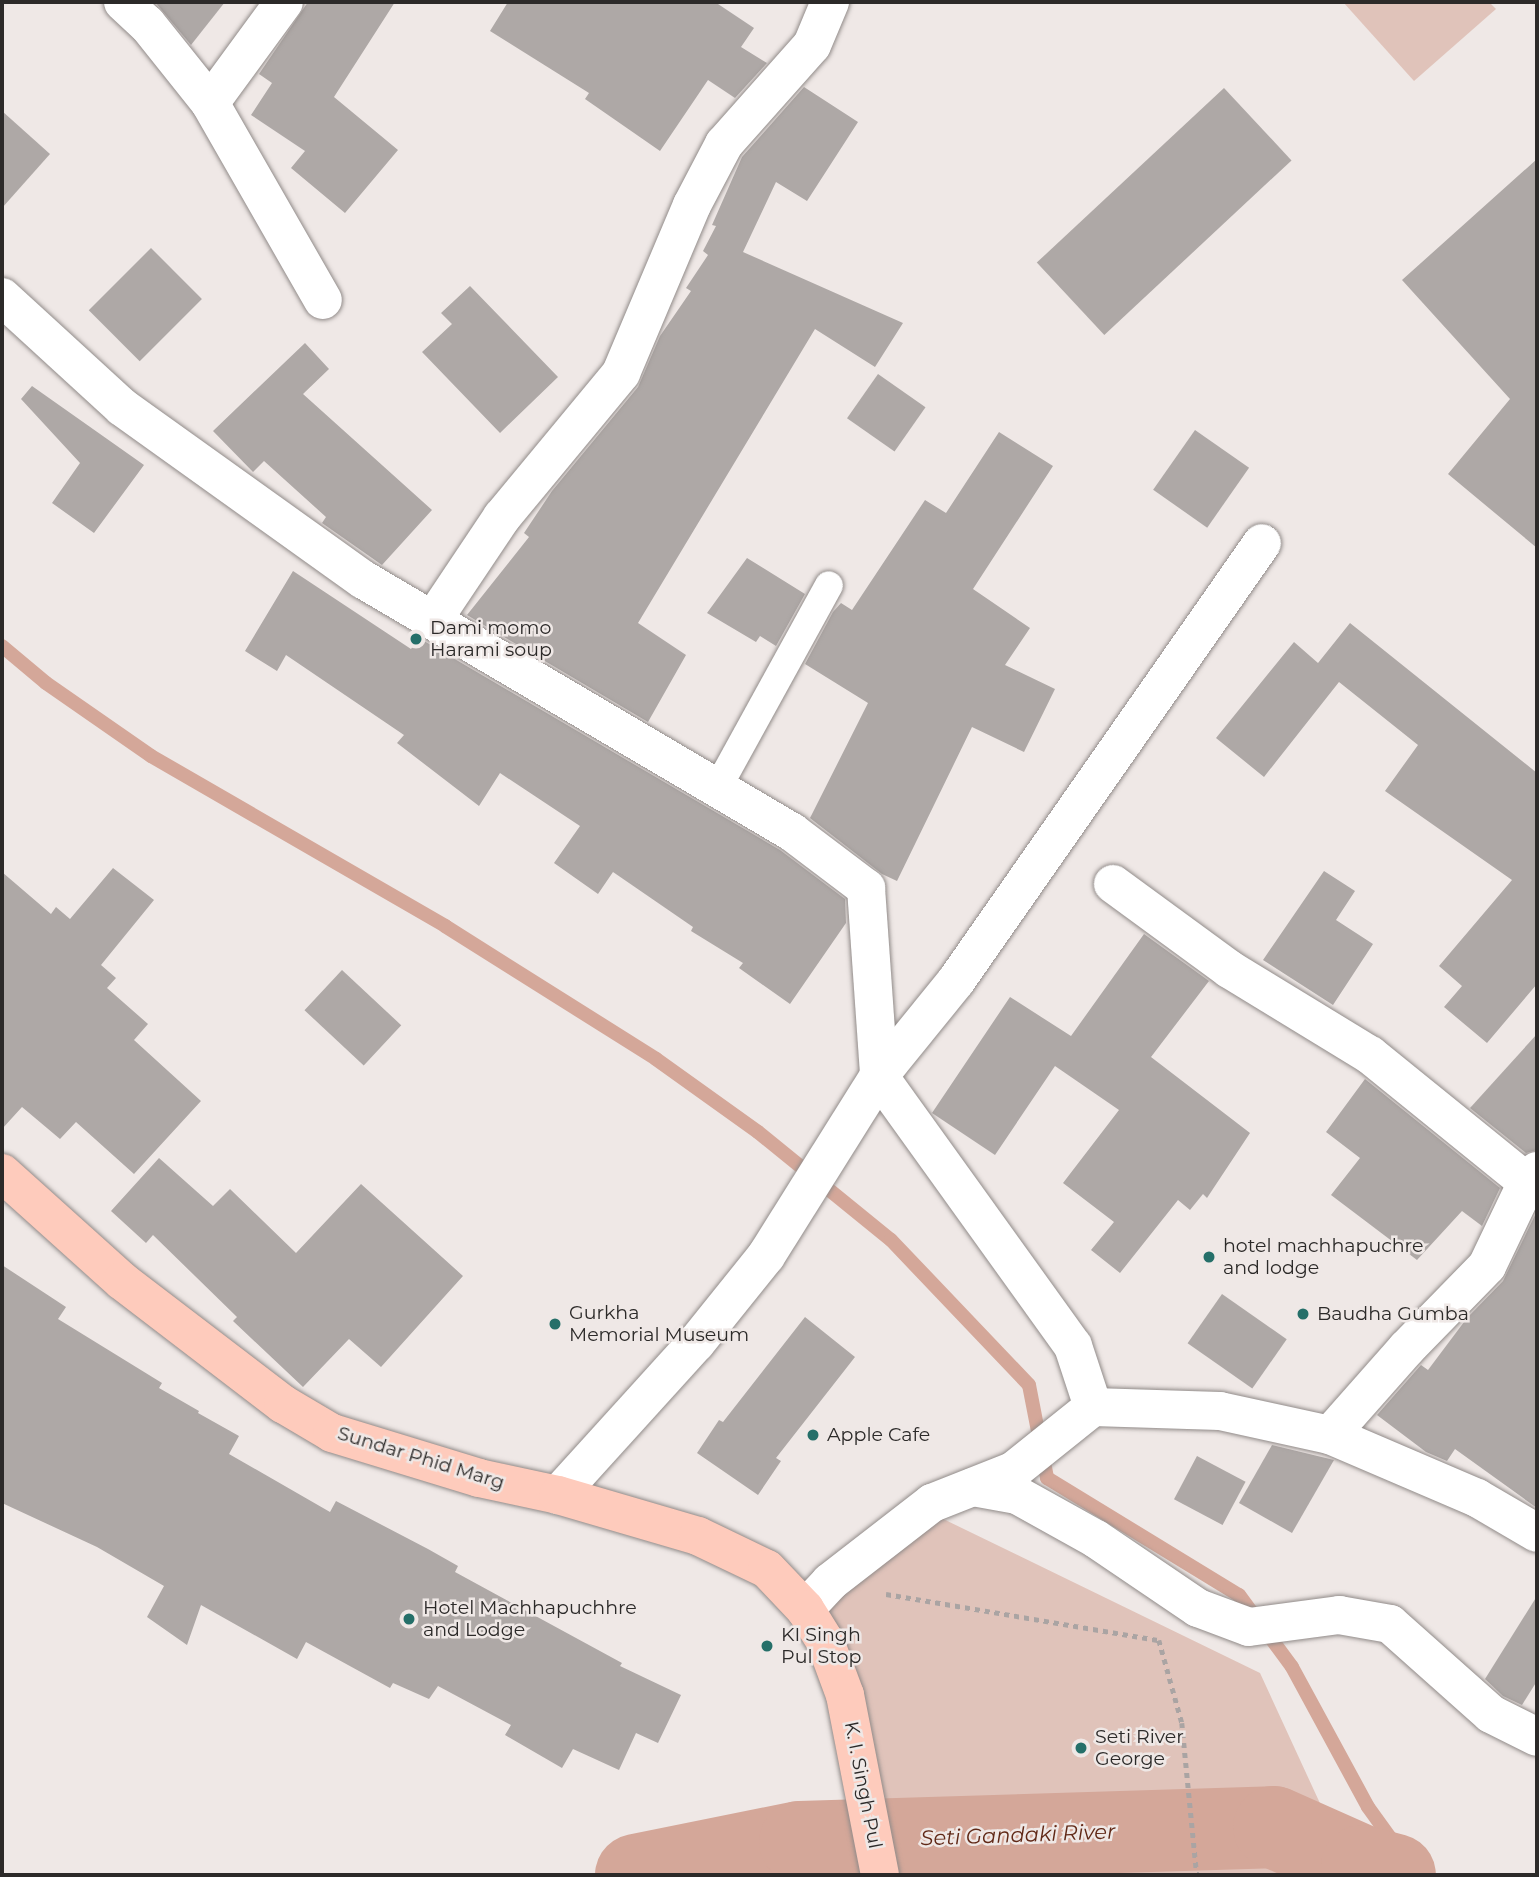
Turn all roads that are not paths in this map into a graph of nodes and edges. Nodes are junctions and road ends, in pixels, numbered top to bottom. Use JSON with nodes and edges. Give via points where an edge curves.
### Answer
{"nodes":[{"id":1,"x":123,"y":2,"type":"edge"},
{"id":2,"x":284,"y":2,"type":"edge"},
{"id":3,"x":830,"y":2,"type":"edge"},
{"id":4,"x":210,"y":103,"type":"junction"},
{"id":5,"x":2,"y":297,"type":"edge"},
{"id":6,"x":323,"y":300,"type":"dead end"},
{"id":7,"x":1262,"y":543,"type":"dead end"},
{"id":8,"x":830,"y":585,"type":"dead end"},
{"id":9,"x":433,"y":620,"type":"junction"},
{"id":10,"x":718,"y":788,"type":"junction"},
{"id":11,"x":1113,"y":884,"type":"dead end"},
{"id":12,"x":879,"y":1076,"type":"junction"},
{"id":13,"x":2,"y":1173,"type":"edge"},
{"id":14,"x":1534,"y":1181,"type":"edge"},
{"id":15,"x":1085,"y":1414,"type":"junction"},
{"id":16,"x":1330,"y":1435,"type":"junction"},
{"id":17,"x":973,"y":1487,"type":"junction"},
{"id":18,"x":558,"y":1495,"type":"junction"},
{"id":19,"x":1537,"y":1533,"type":"edge"},
{"id":20,"x":818,"y":1595,"type":"junction"},
{"id":21,"x":845,"y":1695,"type":"joint"},
{"id":22,"x":1537,"y":1737,"type":"edge"},
{"id":23,"x":880,"y":1875,"type":"edge"}],
"edges":[{"from":1,"to":4,"type":"street","via":[[147,24]]},
{"from":2,"to":4,"type":"street"},
{"from":3,"to":9,"type":"street","via":[[812,45],[724,144],[692,205],[621,373],[502,517]]},
{"from":4,"to":6,"type":"street"},
{"from":5,"to":9,"type":"street","via":[[121,407],[364,580]]},
{"from":7,"to":12,"type":"street","via":[[956,981]]},
{"from":8,"to":10,"type":"lane"},
{"from":9,"to":10,"type":"street"},
{"from":10,"to":12,"type":"street","via":[[792,832],[866,888]]},
{"from":11,"to":14,"type":"street","via":[[1229,969],[1370,1055]]},
{"from":12,"to":15,"type":"street","via":[[1073,1346]]},
{"from":12,"to":18,"type":"street","via":[[766,1255],[696,1343]]},
{"from":13,"to":18,"type":"main road","name":"Sundar Phid Marg","via":[[121,1281],[293,1410],[332,1433],[479,1478]]},
{"from":14,"to":16,"type":"street","via":[[1487,1266]]},
{"from":15,"to":16,"type":"street","via":[[1220,1410]]},
{"from":15,"to":17,"type":"street","via":[[1013,1471]]},
{"from":16,"to":19,"type":"street","via":[[1477,1498]]},
{"from":17,"to":20,"type":"street","via":[[932,1503]]},
{"from":17,"to":22,"type":"street","via":[[1017,1495],[1096,1539],[1198,1608],[1249,1627],[1339,1615],[1390,1624],[1492,1714]]},
{"from":18,"to":20,"type":"main road","name":"Sundar Phid Marg","via":[[698,1536]]},
{"from":20,"to":21,"type":"main road","name":"Sundar Phid Marg","via":[[825,1641]]},
{"from":21,"to":23,"type":"main road","name":"K. I. Singh Pul"}]}
